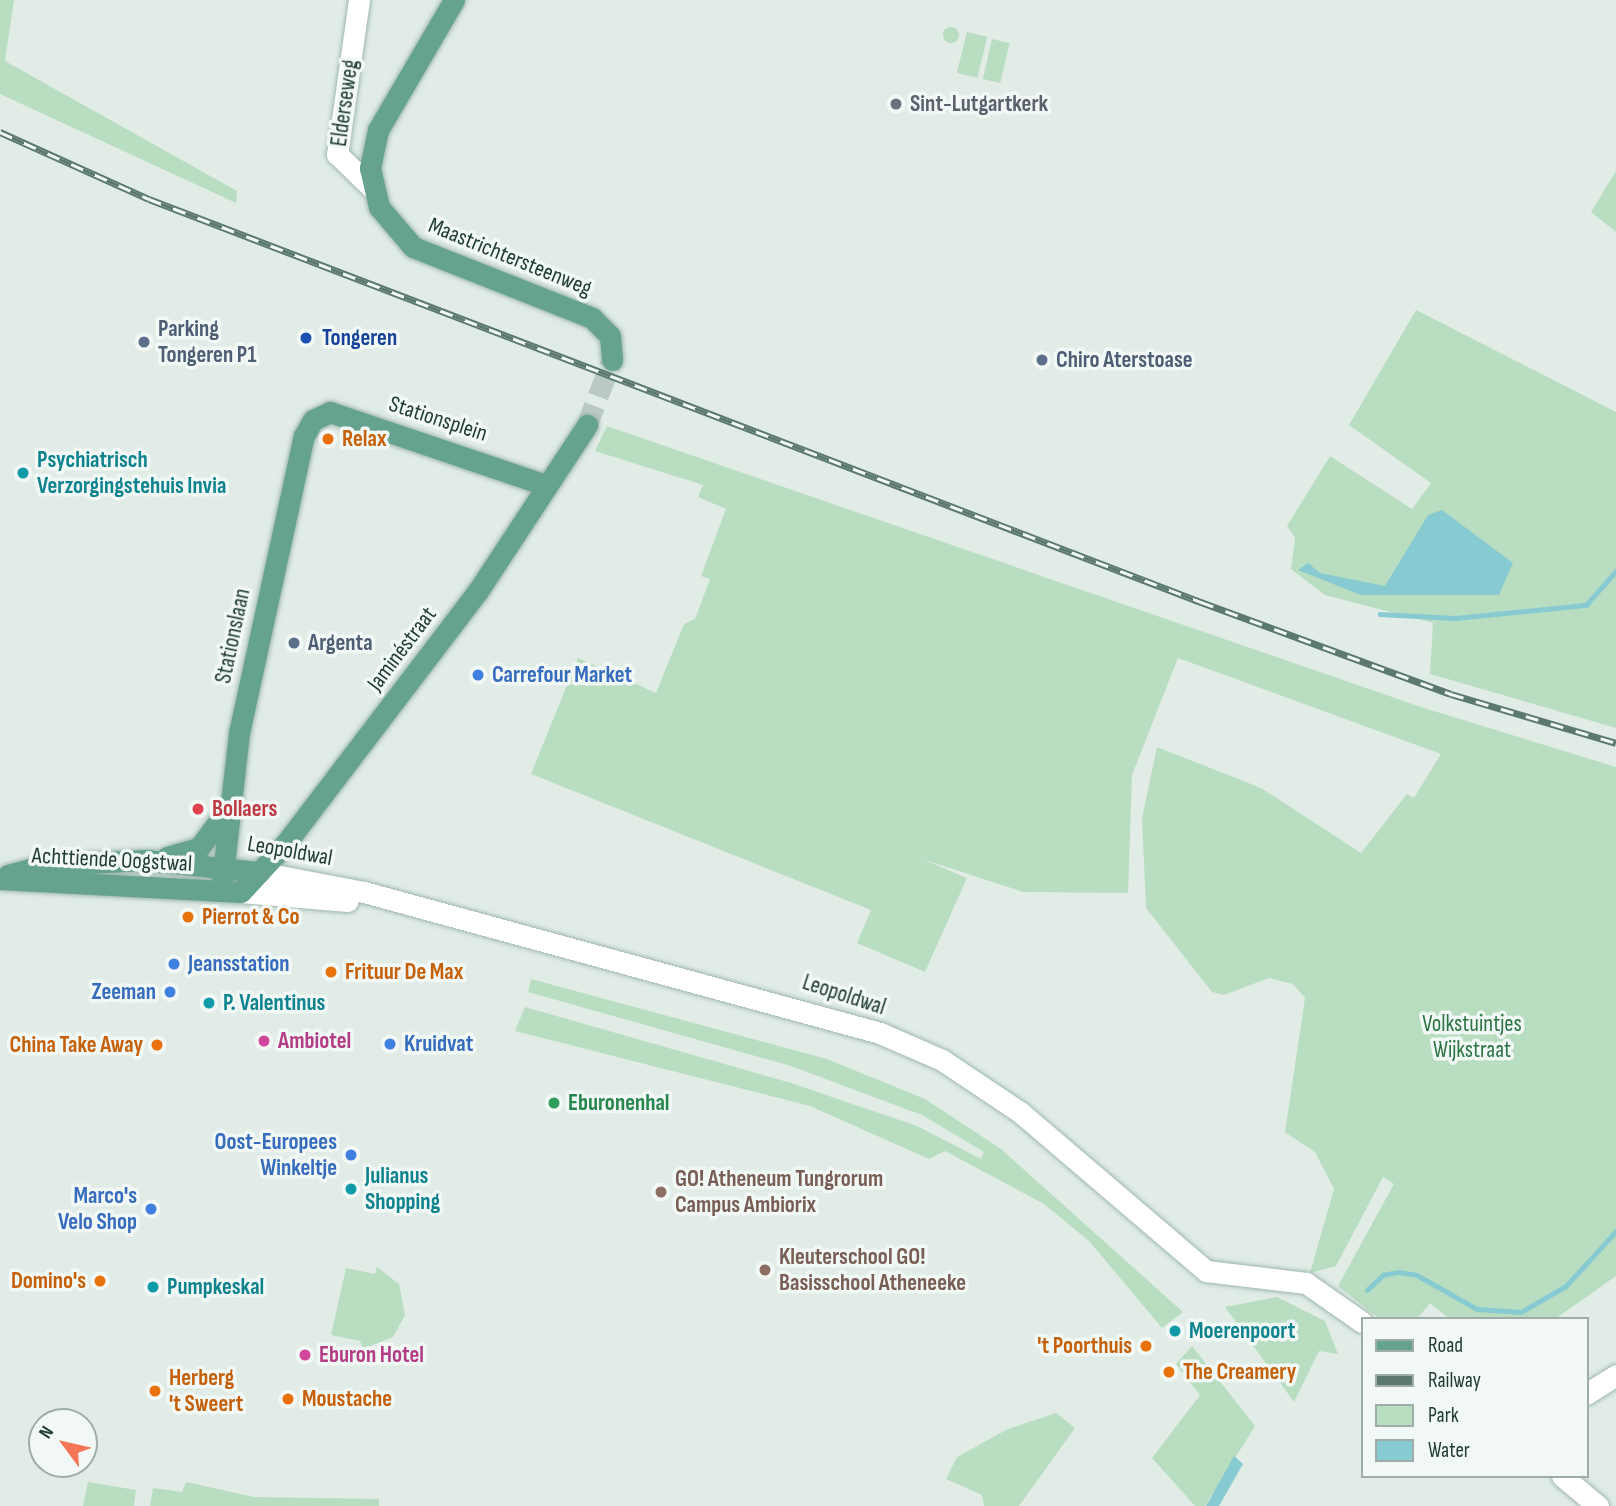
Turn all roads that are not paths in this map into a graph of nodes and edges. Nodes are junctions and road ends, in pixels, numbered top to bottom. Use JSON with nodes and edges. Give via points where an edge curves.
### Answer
{"nodes":[{"id":1,"x":359,"y":0,"type":"edge"},
{"id":2,"x":454,"y":0,"type":"edge"},
{"id":3,"x":374,"y":190,"type":"junction"},
{"id":4,"x":612,"y":360,"type":"tunnel mouth"},
{"id":5,"x":313,"y":420,"type":"joint"},
{"id":6,"x":587,"y":425,"type":"tunnel mouth"},
{"id":7,"x":546,"y":485,"type":"junction"},
{"id":8,"x":228,"y":806,"type":"junction"},
{"id":9,"x":286,"y":843,"type":"junction"},
{"id":10,"x":146,"y":860,"type":"junction"},
{"id":11,"x":223,"y":867,"type":"junction"},
{"id":12,"x":259,"y":872,"type":"junction"},
{"id":13,"x":0,"y":879,"type":"edge"},
{"id":14,"x":305,"y":880,"type":"junction"},
{"id":15,"x":231,"y":891,"type":"junction"},
{"id":16,"x":389,"y":902,"type":"junction"},
{"id":17,"x":1360,"y":1321,"type":"edge"},
{"id":18,"x":1616,"y":1375,"type":"edge"},
{"id":19,"x":1588,"y":1393,"type":"edge"},
{"id":20,"x":1564,"y":1478,"type":"edge"},
{"id":21,"x":1598,"y":1506,"type":"edge"}],
"edges":[{"from":1,"to":3,"type":"street","name":"Elderseweg","via":[[337,154]]},
{"from":2,"to":3,"type":"main road","name":"Maastrichtersteenweg","via":[[378,130],[370,168]]},
{"from":3,"to":4,"type":"main road","name":"Maastrichtersteenweg","via":[[385,219],[413,247],[564,304],[610,336]]},
{"from":5,"to":7,"type":"main road","name":"Stationsplein","via":[[330,412]]},
{"from":5,"to":8,"type":"main road","name":"Stationslaan","via":[[281,538]]},
{"from":6,"to":7,"type":"main road","name":"Jaminéstraat"},
{"from":7,"to":9,"type":"main road","name":"Jaminéstraat","via":[[478,591]]},
{"from":8,"to":10,"type":"main road","via":[[199,848]]},
{"from":8,"to":11,"type":"main road","name":"Stationslaan"},
{"from":9,"to":12,"type":"main road","name":"Jaminéstraat"},
{"from":9,"to":14,"type":"street","via":[[286,858]]},
{"from":10,"to":11,"type":"main road","name":"Achttiende Oogstwal"},
{"from":10,"to":13,"type":"main road","name":"Achttiende Oogstwal","via":[[45,864]]},
{"from":11,"to":12,"type":"main road","name":"Leopoldwal"},
{"from":11,"to":15,"type":"main road","name":"Stationslaan"},
{"from":12,"to":14,"type":"street","name":"Leopoldwal"},
{"from":12,"to":15,"type":"main road","name":"Jaminéstraat"},
{"from":13,"to":15,"type":"main road","name":"Achttiende Oogstwal"},
{"from":14,"to":16,"type":"street","name":"Leopoldwal"},
{"from":15,"to":16,"type":"street","name":"Leopoldwal"},
{"from":16,"to":17,"type":"street","name":"Leopoldwal","via":[[818,1012],[912,1046],[1020,1112],[1186,1258],[1215,1276],[1306,1283]]},
{"from":18,"to":19,"type":"street"},
{"from":20,"to":21,"type":"street"}]}
